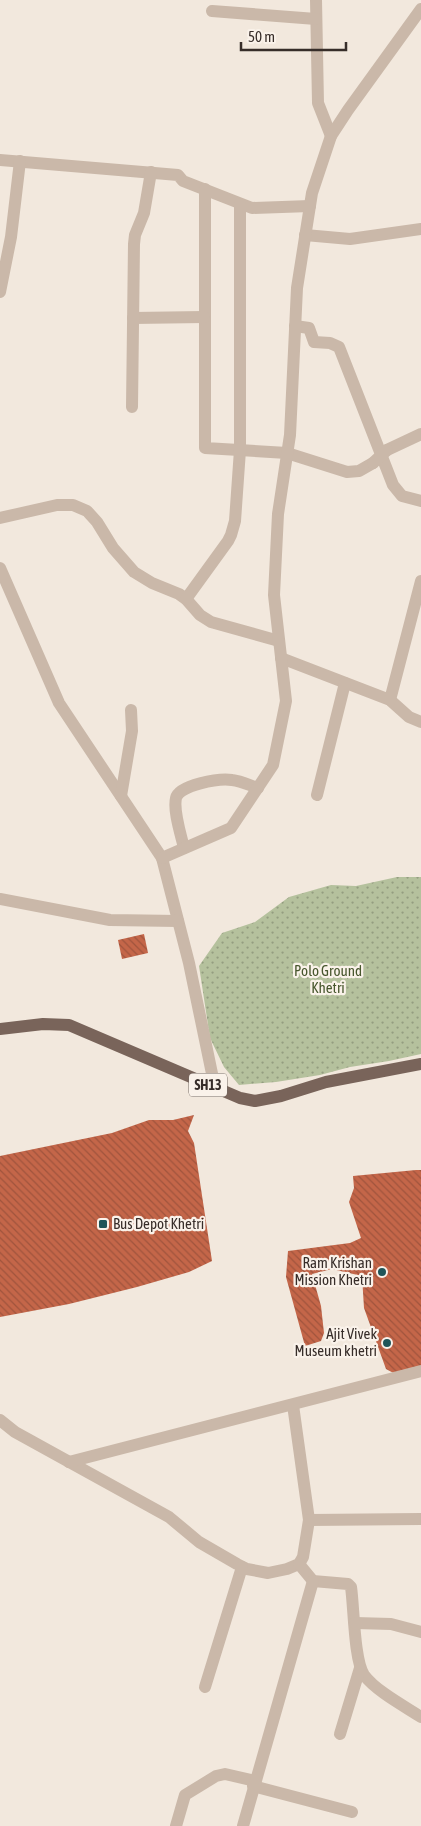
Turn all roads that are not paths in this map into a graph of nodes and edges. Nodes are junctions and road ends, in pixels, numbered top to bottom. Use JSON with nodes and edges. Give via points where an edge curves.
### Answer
{"nodes":[{"id":1,"x":316,"y":0,"type":"edge"},
{"id":2,"x":421,"y":9,"type":"edge"},
{"id":3,"x":212,"y":11,"type":"dead end"},
{"id":4,"x":316,"y":19,"type":"junction"},
{"id":5,"x":332,"y":136,"type":"junction"},
{"id":6,"x":0,"y":160,"type":"edge"},
{"id":7,"x":20,"y":161,"type":"junction"},
{"id":8,"x":151,"y":172,"type":"junction"},
{"id":9,"x":205,"y":189,"type":"junction"},
{"id":10,"x":240,"y":204,"type":"junction"},
{"id":11,"x":310,"y":206,"type":"junction"},
{"id":12,"x":421,"y":229,"type":"edge"},
{"id":13,"x":305,"y":235,"type":"junction"},
{"id":14,"x":0,"y":292,"type":"edge"},
{"id":15,"x":204,"y":317,"type":"junction"},
{"id":16,"x":133,"y":318,"type":"junction"},
{"id":17,"x":295,"y":326,"type":"junction"},
{"id":18,"x":132,"y":407,"type":"dead end"},
{"id":19,"x":421,"y":434,"type":"edge"},
{"id":20,"x":240,"y":450,"type":"junction"},
{"id":21,"x":287,"y":453,"type":"junction"},
{"id":22,"x":421,"y":501,"type":"edge"},
{"id":23,"x":0,"y":518,"type":"edge"},
{"id":24,"x":0,"y":568,"type":"edge"},
{"id":25,"x":421,"y":581,"type":"edge"},
{"id":26,"x":186,"y":599,"type":"junction"},
{"id":27,"x":279,"y":641,"type":"junction"},
{"id":28,"x":281,"y":658,"type":"junction"},
{"id":29,"x":346,"y":683,"type":"junction"},
{"id":30,"x":390,"y":700,"type":"junction"},
{"id":31,"x":131,"y":710,"type":"dead end"},
{"id":32,"x":421,"y":722,"type":"edge"},
{"id":33,"x":258,"y":788,"type":"junction"},
{"id":34,"x":317,"y":795,"type":"dead end"},
{"id":35,"x":121,"y":796,"type":"junction"},
{"id":36,"x":184,"y":848,"type":"junction"},
{"id":37,"x":162,"y":858,"type":"junction"},
{"id":38,"x":0,"y":899,"type":"edge"},
{"id":39,"x":178,"y":921,"type":"junction"},
{"id":40,"x":0,"y":1030,"type":"edge"},
{"id":41,"x":421,"y":1064,"type":"edge"},
{"id":42,"x":215,"y":1088,"type":"junction"},
{"id":43,"x":421,"y":1371,"type":"edge"},
{"id":44,"x":293,"y":1404,"type":"junction"},
{"id":45,"x":0,"y":1420,"type":"edge"},
{"id":46,"x":69,"y":1462,"type":"junction"},
{"id":47,"x":421,"y":1519,"type":"edge"},
{"id":48,"x":308,"y":1520,"type":"junction"},
{"id":49,"x":298,"y":1564,"type":"junction"},
{"id":50,"x":242,"y":1567,"type":"junction"},
{"id":51,"x":313,"y":1581,"type":"junction"},
{"id":52,"x":355,"y":1623,"type":"junction"},
{"id":53,"x":421,"y":1632,"type":"edge"},
{"id":54,"x":360,"y":1668,"type":"junction"},
{"id":55,"x":205,"y":1687,"type":"dead end"},
{"id":56,"x":421,"y":1717,"type":"edge"},
{"id":57,"x":340,"y":1734,"type":"dead end"},
{"id":58,"x":254,"y":1783,"type":"junction"},
{"id":59,"x":352,"y":1812,"type":"dead end"},
{"id":60,"x":176,"y":1826,"type":"edge"},
{"id":61,"x":242,"y":1826,"type":"edge"}],
"edges":[{"from":1,"to":4,"type":"street"},
{"from":2,"to":5,"type":"street"},
{"from":3,"to":4,"type":"street"},
{"from":4,"to":5,"type":"street","via":[[318,103]]},
{"from":5,"to":11,"type":"street"},
{"from":6,"to":7,"type":"street"},
{"from":7,"to":8,"type":"street"},
{"from":7,"to":14,"type":"street","via":[[11,237]]},
{"from":8,"to":9,"type":"street","via":[[178,175],[183,181]]},
{"from":8,"to":16,"type":"street","via":[[144,213],[135,235]]},
{"from":9,"to":10,"type":"street"},
{"from":9,"to":15,"type":"street"},
{"from":10,"to":11,"type":"street","via":[[252,208]]},
{"from":10,"to":20,"type":"street"},
{"from":11,"to":13,"type":"street"},
{"from":12,"to":13,"type":"street","via":[[350,239]]},
{"from":13,"to":17,"type":"street"},
{"from":15,"to":16,"type":"street"},
{"from":15,"to":20,"type":"street","via":[[204,446]]},
{"from":16,"to":18,"type":"street"},
{"from":17,"to":21,"type":"street"},
{"from":17,"to":22,"type":"street","via":[[309,328],[314,342],[330,342],[340,347],[393,485],[402,496]]},
{"from":19,"to":21,"type":"street","bridge":true,"via":[[387,450],[373,463],[347,472]]},
{"from":20,"to":21,"type":"street"},
{"from":20,"to":26,"type":"street","via":[[235,521],[231,535]]},
{"from":21,"to":27,"type":"street","via":[[278,514],[274,595]]},
{"from":23,"to":26,"type":"street","via":[[57,505],[73,505],[87,511],[134,572]]},
{"from":24,"to":35,"type":"street","via":[[59,704]]},
{"from":25,"to":30,"type":"street"},
{"from":26,"to":27,"type":"street","via":[[211,622]]},
{"from":27,"to":28,"type":"street"},
{"from":28,"to":29,"type":"street"},
{"from":28,"to":33,"type":"street","via":[[286,701],[273,765]]},
{"from":29,"to":30,"type":"street"},
{"from":29,"to":34,"type":"street"},
{"from":30,"to":32,"type":"street","via":[[409,717]]},
{"from":31,"to":35,"type":"street","via":[[132,730]]},
{"from":33,"to":36,"type":"street","via":[[231,828]]},
{"from":33,"to":36,"type":"street","via":[[224,779],[193,785],[180,792],[176,796],[176,804]]},
{"from":35,"to":37,"type":"street"},
{"from":36,"to":37,"type":"street"},
{"from":37,"to":39,"type":"street"},
{"from":38,"to":39,"type":"street","via":[[110,920]]},
{"from":39,"to":42,"type":"street"},
{"from":40,"to":42,"type":"main road","number":"SH13","via":[[43,1024],[69,1025]]},
{"from":41,"to":42,"type":"main road","number":"SH13","via":[[326,1082],[255,1101]]},
{"from":43,"to":44,"type":"street"},
{"from":44,"to":46,"type":"street"},
{"from":44,"to":48,"type":"street"},
{"from":45,"to":46,"type":"street"},
{"from":46,"to":50,"type":"street","via":[[169,1517],[199,1542]]},
{"from":47,"to":48,"type":"street"},
{"from":48,"to":49,"type":"street","via":[[303,1557]]},
{"from":49,"to":50,"type":"street","via":[[268,1573]]},
{"from":49,"to":51,"type":"street"},
{"from":50,"to":55,"type":"street"},
{"from":51,"to":52,"type":"street","via":[[350,1585]]},
{"from":51,"to":58,"type":"street"},
{"from":52,"to":53,"type":"street","via":[[391,1624]]},
{"from":52,"to":54,"type":"street"},
{"from":54,"to":56,"type":"street","via":[[370,1682]]},
{"from":54,"to":57,"type":"street"},
{"from":58,"to":59,"type":"street"},
{"from":58,"to":60,"type":"street","via":[[225,1774],[209,1780],[185,1795]]},
{"from":58,"to":61,"type":"street"}]}
